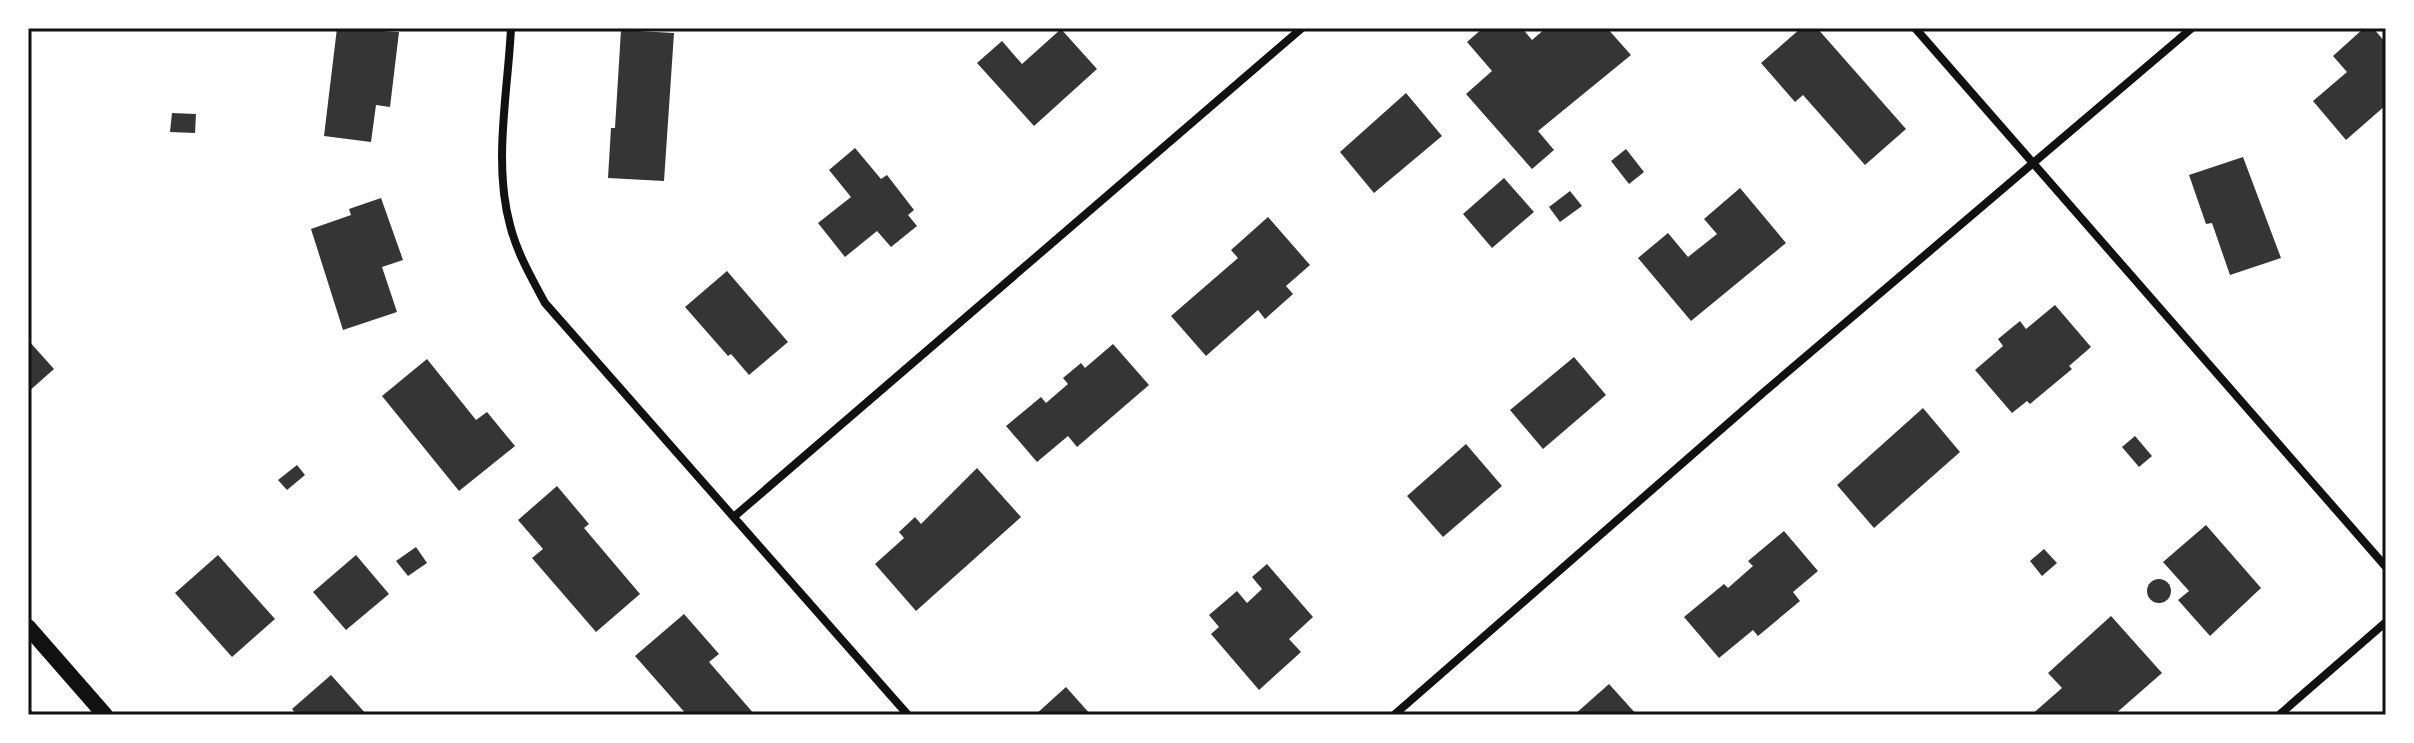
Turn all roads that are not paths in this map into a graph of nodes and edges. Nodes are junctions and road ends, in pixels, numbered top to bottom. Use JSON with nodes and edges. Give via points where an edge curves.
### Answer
{"nodes":[{"id":1,"x":511,"y":28,"type":"edge"},
{"id":2,"x":1302,"y":28,"type":"edge"},
{"id":3,"x":1915,"y":28,"type":"edge"},
{"id":4,"x":2192,"y":28,"type":"edge"},
{"id":5,"x":2034,"y":164,"type":"junction"},
{"id":6,"x":736,"y":515,"type":"junction"},
{"id":7,"x":2386,"y":567,"type":"edge"},
{"id":8,"x":2386,"y":622,"type":"edge"},
{"id":9,"x":28,"y":627,"type":"edge"},
{"id":10,"x":105,"y":715,"type":"edge"},
{"id":11,"x":908,"y":715,"type":"edge"},
{"id":12,"x":1394,"y":715,"type":"edge"},
{"id":13,"x":2279,"y":715,"type":"edge"}],
"edges":[{"from":1,"to":6,"type":"street","via":[[503,172],[509,223],[522,261],[558,319]]},
{"from":2,"to":6,"type":"street"},
{"from":3,"to":5,"type":"street"},
{"from":4,"to":5,"type":"street"},
{"from":5,"to":7,"type":"street"},
{"from":5,"to":12,"type":"street"},
{"from":6,"to":11,"type":"street"},
{"from":8,"to":13,"type":"street"},
{"from":9,"to":10,"type":"main road"}]}
